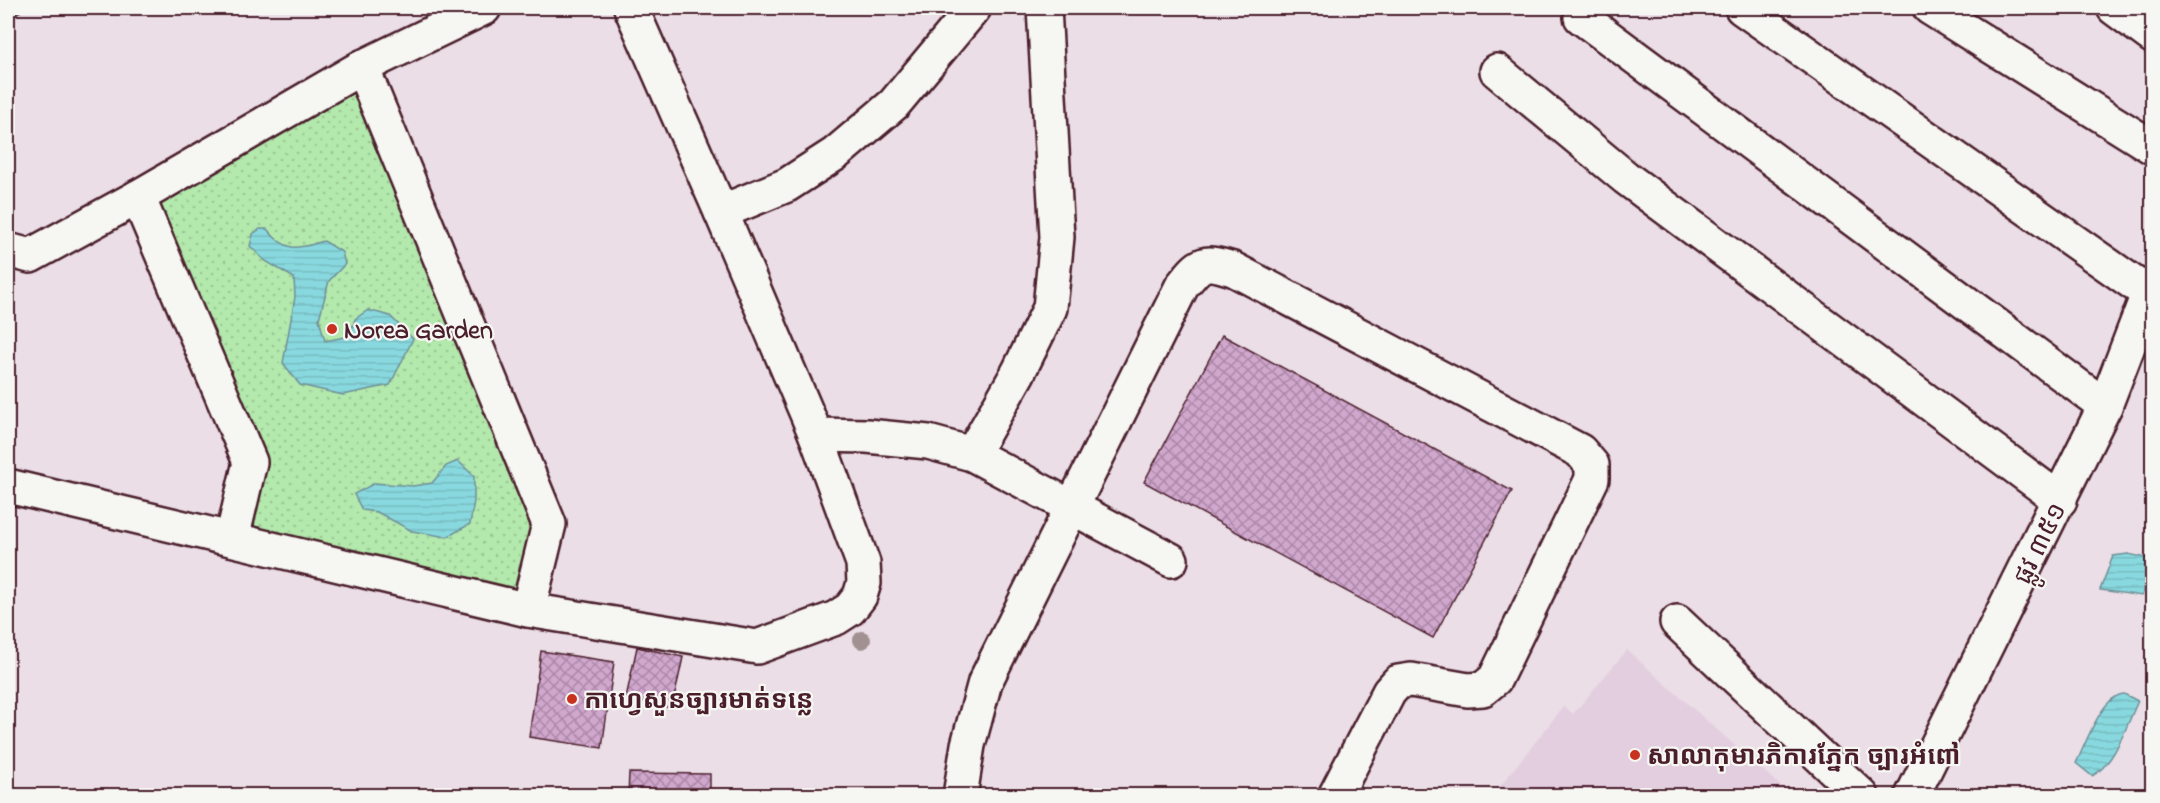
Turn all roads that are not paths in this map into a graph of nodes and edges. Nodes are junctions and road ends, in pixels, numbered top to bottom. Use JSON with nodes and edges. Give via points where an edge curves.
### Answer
{"nodes":[{"id":1,"x":484,"y":8,"type":"edge"},
{"id":2,"x":631,"y":8,"type":"edge"},
{"id":3,"x":974,"y":8,"type":"edge"},
{"id":4,"x":1044,"y":8,"type":"edge"},
{"id":5,"x":1743,"y":8,"type":"edge"},
{"id":6,"x":1930,"y":8,"type":"edge"},
{"id":7,"x":2114,"y":8,"type":"edge"},
{"id":8,"x":1581,"y":17,"type":"dead end"},
{"id":9,"x":2152,"y":36,"type":"edge"},
{"id":10,"x":362,"y":67,"type":"junction"},
{"id":11,"x":1497,"y":71,"type":"dead end"},
{"id":12,"x":2152,"y":147,"type":"edge"},
{"id":13,"x":138,"y":197,"type":"junction"},
{"id":14,"x":721,"y":212,"type":"junction"},
{"id":15,"x":8,"y":250,"type":"edge"},
{"id":16,"x":2151,"y":289,"type":"edge"},
{"id":17,"x":2105,"y":406,"type":"junction"},
{"id":18,"x":816,"y":435,"type":"junction"},
{"id":19,"x":972,"y":454,"type":"junction"},
{"id":20,"x":8,"y":486,"type":"edge"},
{"id":21,"x":2060,"y":500,"type":"junction"},
{"id":22,"x":1073,"y":507,"type":"junction"},
{"id":23,"x":232,"y":539,"type":"junction"},
{"id":24,"x":1171,"y":560,"type":"dead end"},
{"id":25,"x":528,"y":610,"type":"junction"},
{"id":26,"x":1677,"y":622,"type":"dead end"},
{"id":27,"x":960,"y":795,"type":"edge"},
{"id":28,"x":1335,"y":795,"type":"edge"},
{"id":29,"x":1862,"y":795,"type":"edge"},
{"id":30,"x":1912,"y":795,"type":"edge"}],
"edges":[{"from":1,"to":10,"type":"street"},
{"from":2,"to":14,"type":"street"},
{"from":3,"to":14,"type":"street","via":[[894,104],[835,154],[787,184]]},
{"from":4,"to":19,"type":"street","via":[[1057,237],[1050,308]]},
{"from":5,"to":16,"type":"street"},
{"from":6,"to":12,"type":"street"},
{"from":7,"to":9,"type":"street"},
{"from":8,"to":17,"type":"street"},
{"from":10,"to":13,"type":"street"},
{"from":10,"to":25,"type":"street","via":[[549,524]]},
{"from":11,"to":21,"type":"street","via":[[1626,178]]},
{"from":13,"to":15,"type":"street","via":[[30,256]]},
{"from":13,"to":23,"type":"street","via":[[250,462]]},
{"from":14,"to":18,"type":"street"},
{"from":16,"to":17,"type":"street","name":"ផ្លូវ ៣៥១"},
{"from":17,"to":21,"type":"street","name":"ផ្លូវ ៣៥១"},
{"from":18,"to":19,"type":"street","via":[[928,442]]},
{"from":18,"to":25,"type":"street","via":[[863,563],[860,596],[836,618],[757,647]]},
{"from":19,"to":22,"type":"street"},
{"from":20,"to":23,"type":"street"},
{"from":21,"to":30,"type":"street","name":"ផ្លូវ ៣៥១"},
{"from":22,"to":24,"type":"street"},
{"from":22,"to":27,"type":"street","via":[[985,682]]},
{"from":22,"to":28,"type":"street","via":[[1182,286],[1198,267],[1212,262],[1233,268],[1580,451],[1592,465],[1592,479],[1495,679],[1483,689],[1468,690],[1411,680],[1398,682]]},
{"from":23,"to":25,"type":"street"},
{"from":26,"to":29,"type":"street"}]}
